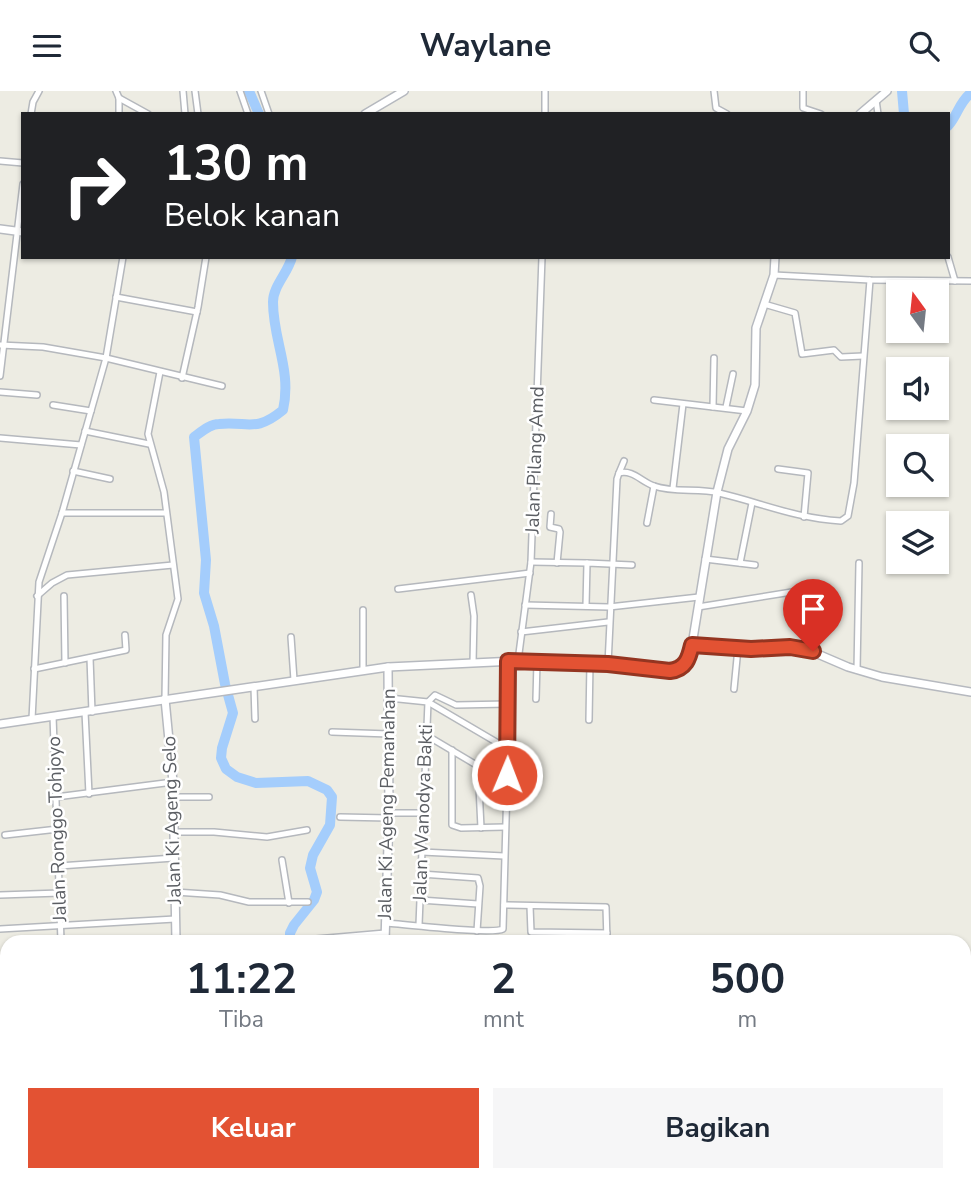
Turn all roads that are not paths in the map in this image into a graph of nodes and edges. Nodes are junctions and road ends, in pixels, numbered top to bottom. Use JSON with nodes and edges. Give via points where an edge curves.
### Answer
{"nodes":[{"id":1,"x":39,"y":91,"type":"edge"},
{"id":2,"x":183,"y":91,"type":"edge"},
{"id":3,"x":195,"y":91,"type":"edge"},
{"id":4,"x":240,"y":91,"type":"edge"},
{"id":5,"x":261,"y":91,"type":"edge"},
{"id":6,"x":386,"y":91,"type":"edge"},
{"id":7,"x":404,"y":91,"type":"edge"},
{"id":8,"x":545,"y":91,"type":"edge"},
{"id":9,"x":714,"y":91,"type":"edge"},
{"id":10,"x":803,"y":91,"type":"edge"},
{"id":11,"x":887,"y":91,"type":"edge"},
{"id":12,"x":119,"y":94,"type":"edge"},
{"id":13,"x":876,"y":100,"type":"junction"},
{"id":14,"x":387,"y":101,"type":"junction"},
{"id":15,"x":31,"y":112,"type":"edge"},
{"id":16,"x":119,"y":112,"type":"edge"},
{"id":17,"x":145,"y":112,"type":"edge"},
{"id":18,"x":185,"y":112,"type":"edge"},
{"id":19,"x":198,"y":112,"type":"edge"},
{"id":20,"x":247,"y":112,"type":"edge"},
{"id":21,"x":269,"y":112,"type":"edge"},
{"id":22,"x":368,"y":112,"type":"edge"},
{"id":23,"x":545,"y":112,"type":"edge"},
{"id":24,"x":723,"y":112,"type":"edge"},
{"id":25,"x":815,"y":112,"type":"edge"},
{"id":26,"x":862,"y":112,"type":"edge"},
{"id":27,"x":878,"y":112,"type":"edge"},
{"id":28,"x":0,"y":161,"type":"edge"},
{"id":29,"x":21,"y":163,"type":"edge"},
{"id":30,"x":0,"y":229,"type":"edge"},
{"id":31,"x":20,"y":232,"type":"edge"},
{"id":32,"x":123,"y":259,"type":"edge"},
{"id":33,"x":206,"y":259,"type":"edge"},
{"id":34,"x":542,"y":259,"type":"edge"},
{"id":35,"x":775,"y":259,"type":"edge"},
{"id":36,"x":949,"y":259,"type":"edge"},
{"id":37,"x":774,"y":275,"type":"junction"},
{"id":38,"x":870,"y":280,"type":"junction"},
{"id":39,"x":955,"y":281,"type":"junction"},
{"id":40,"x":971,"y":281,"type":"edge"},
{"id":41,"x":116,"y":297,"type":"junction"},
{"id":42,"x":764,"y":304,"type":"junction"},
{"id":43,"x":197,"y":312,"type":"junction"},
{"id":44,"x":2,"y":345,"type":"edge"},
{"id":45,"x":863,"y":356,"type":"junction"},
{"id":46,"x":106,"y":358,"type":"junction"},
{"id":47,"x":714,"y":358,"type":"dead end"},
{"id":48,"x":160,"y":372,"type":"junction"},
{"id":49,"x":733,"y":374,"type":"dead end"},
{"id":50,"x":0,"y":376,"type":"edge"},
{"id":51,"x":182,"y":378,"type":"junction"},
{"id":52,"x":222,"y":386,"type":"dead end"},
{"id":53,"x":0,"y":392,"type":"edge"},
{"id":54,"x":37,"y":394,"type":"dead end"},
{"id":55,"x":654,"y":400,"type":"dead end"},
{"id":56,"x":683,"y":404,"type":"junction"},
{"id":57,"x":53,"y":405,"type":"dead end"},
{"id":58,"x":713,"y":407,"type":"junction"},
{"id":59,"x":726,"y":407,"type":"junction"},
{"id":60,"x":91,"y":411,"type":"junction"},
{"id":61,"x":747,"y":411,"type":"junction"},
{"id":62,"x":85,"y":431,"type":"junction"},
{"id":63,"x":0,"y":438,"type":"edge"},
{"id":64,"x":149,"y":443,"type":"junction"},
{"id":65,"x":81,"y":445,"type":"junction"},
{"id":66,"x":624,"y":461,"type":"dead end"},
{"id":67,"x":778,"y":470,"type":"dead end"},
{"id":68,"x":74,"y":471,"type":"junction"},
{"id":69,"x":619,"y":473,"type":"junction"},
{"id":70,"x":110,"y":479,"type":"dead end"},
{"id":71,"x":654,"y":486,"type":"junction"},
{"id":72,"x":673,"y":488,"type":"junction"},
{"id":73,"x":717,"y":492,"type":"junction"},
{"id":74,"x":752,"y":503,"type":"junction"},
{"id":75,"x":61,"y":513,"type":"junction"},
{"id":76,"x":166,"y":513,"type":"junction"},
{"id":77,"x":551,"y":514,"type":"dead end"},
{"id":78,"x":804,"y":517,"type":"junction"},
{"id":79,"x":647,"y":523,"type":"dead end"},
{"id":80,"x":705,"y":559,"type":"junction"},
{"id":81,"x":531,"y":562,"type":"junction"},
{"id":82,"x":859,"y":562,"type":"dead end"},
{"id":83,"x":556,"y":563,"type":"junction"},
{"id":84,"x":587,"y":563,"type":"junction"},
{"id":85,"x":613,"y":563,"type":"junction"},
{"id":86,"x":740,"y":563,"type":"junction"},
{"id":87,"x":173,"y":565,"type":"junction"},
{"id":88,"x":632,"y":565,"type":"dead end"},
{"id":89,"x":755,"y":565,"type":"dead end"},
{"id":90,"x":530,"y":573,"type":"junction"},
{"id":91,"x":398,"y":589,"type":"dead end"},
{"id":92,"x":798,"y":591,"type":"dead end"},
{"id":93,"x":471,"y":595,"type":"dead end"},
{"id":94,"x":37,"y":596,"type":"junction"},
{"id":95,"x":64,"y":596,"type":"dead end"},
{"id":96,"x":699,"y":597,"type":"junction"},
{"id":97,"x":526,"y":605,"type":"junction"},
{"id":98,"x":586,"y":606,"type":"junction"},
{"id":99,"x":609,"y":607,"type":"junction"},
{"id":100,"x":698,"y":607,"type":"junction"},
{"id":101,"x":363,"y":610,"type":"dead end"},
{"id":102,"x":608,"y":622,"type":"junction"},
{"id":103,"x":521,"y":632,"type":"junction"},
{"id":104,"x":125,"y":635,"type":"dead end"},
{"id":105,"x":291,"y":637,"type":"dead end"},
{"id":106,"x":692,"y":645,"type":"junction"},
{"id":107,"x":738,"y":648,"type":"junction"},
{"id":108,"x":90,"y":658,"type":"junction"},
{"id":109,"x":508,"y":661,"type":"junction"},
{"id":110,"x":519,"y":661,"type":"junction"},
{"id":111,"x":537,"y":662,"type":"junction"},
{"id":112,"x":65,"y":663,"type":"junction"},
{"id":113,"x":473,"y":663,"type":"junction"},
{"id":114,"x":590,"y":663,"type":"junction"},
{"id":115,"x":608,"y":664,"type":"junction"},
{"id":116,"x":388,"y":667,"type":"junction"},
{"id":117,"x":34,"y":669,"type":"junction"},
{"id":118,"x":858,"y":670,"type":"junction"},
{"id":119,"x":363,"y":671,"type":"junction"},
{"id":120,"x":294,"y":680,"type":"junction"},
{"id":121,"x":254,"y":687,"type":"junction"},
{"id":122,"x":734,"y":689,"type":"dead end"},
{"id":123,"x":971,"y":692,"type":"edge"},
{"id":124,"x":388,"y":698,"type":"junction"},
{"id":125,"x":165,"y":699,"type":"junction"},
{"id":126,"x":536,"y":699,"type":"dead end"},
{"id":127,"x":428,"y":702,"type":"junction"},
{"id":128,"x":508,"y":704,"type":"junction"},
{"id":129,"x":88,"y":712,"type":"junction"},
{"id":130,"x":53,"y":716,"type":"junction"},
{"id":131,"x":32,"y":719,"type":"junction"},
{"id":132,"x":255,"y":719,"type":"dead end"},
{"id":133,"x":589,"y":720,"type":"dead end"},
{"id":134,"x":0,"y":724,"type":"edge"},
{"id":135,"x":332,"y":732,"type":"dead end"},
{"id":136,"x":389,"y":734,"type":"junction"},
{"id":137,"x":426,"y":735,"type":"junction"},
{"id":138,"x":508,"y":749,"type":"junction"},
{"id":139,"x":452,"y":750,"type":"junction"},
{"id":140,"x":173,"y":782,"type":"junction"},
{"id":141,"x":89,"y":794,"type":"junction"},
{"id":142,"x":56,"y":797,"type":"junction"},
{"id":143,"x":173,"y":797,"type":"junction"},
{"id":144,"x":209,"y":797,"type":"dead end"},
{"id":145,"x":424,"y":813,"type":"junction"},
{"id":146,"x":389,"y":815,"type":"junction"},
{"id":147,"x":340,"y":817,"type":"dead end"},
{"id":148,"x":505,"y":827,"type":"junction"},
{"id":149,"x":481,"y":828,"type":"junction"},
{"id":150,"x":58,"y":829,"type":"junction"},
{"id":151,"x":307,"y":830,"type":"dead end"},
{"id":152,"x":173,"y":832,"type":"junction"},
{"id":153,"x":5,"y":835,"type":"dead end"},
{"id":154,"x":422,"y":852,"type":"junction"},
{"id":155,"x":504,"y":856,"type":"junction"},
{"id":156,"x":174,"y":858,"type":"junction"},
{"id":157,"x":282,"y":860,"type":"dead end"},
{"id":158,"x":59,"y":866,"type":"junction"},
{"id":159,"x":421,"y":874,"type":"junction"},
{"id":160,"x":175,"y":892,"type":"junction"},
{"id":161,"x":60,"y":893,"type":"junction"},
{"id":162,"x":0,"y":895,"type":"edge"},
{"id":163,"x":420,"y":900,"type":"junction"},
{"id":164,"x":308,"y":902,"type":"dead end"},
{"id":165,"x":289,"y":903,"type":"junction"},
{"id":166,"x":478,"y":904,"type":"junction"},
{"id":167,"x":504,"y":905,"type":"junction"},
{"id":168,"x":530,"y":905,"type":"junction"},
{"id":169,"x":175,"y":919,"type":"junction"},
{"id":170,"x":385,"y":923,"type":"junction"},
{"id":171,"x":419,"y":925,"type":"junction"},
{"id":172,"x":60,"y":926,"type":"junction"},
{"id":173,"x":0,"y":929,"type":"edge"},
{"id":174,"x":477,"y":931,"type":"junction"},
{"id":175,"x":607,"y":933,"type":"joint"},
{"id":176,"x":61,"y":935,"type":"edge"},
{"id":177,"x":176,"y":935,"type":"edge"},
{"id":178,"x":385,"y":935,"type":"edge"}],
"edges":[{"from":1,"to":15,"type":"street"},
{"from":2,"to":18,"type":"street"},
{"from":3,"to":19,"type":"street"},
{"from":4,"to":20,"type":"street"},
{"from":5,"to":21,"type":"street"},
{"from":6,"to":14,"type":"street"},
{"from":7,"to":14,"type":"street"},
{"from":8,"to":23,"type":"street"},
{"from":9,"to":24,"type":"street","via":[[716,108]]},
{"from":10,"to":25,"type":"street","via":[[803,108]]},
{"from":11,"to":13,"type":"street"},
{"from":12,"to":16,"type":"street"},
{"from":12,"to":17,"type":"street"},
{"from":13,"to":26,"type":"street"},
{"from":13,"to":27,"type":"street"},
{"from":14,"to":22,"type":"street"},
{"from":28,"to":29,"type":"street"},
{"from":30,"to":31,"type":"street"},
{"from":31,"to":44,"type":"street"},
{"from":32,"to":41,"type":"street"},
{"from":33,"to":43,"type":"street"},
{"from":34,"to":81,"type":"street","name":"Jalan Pilang Amd"},
{"from":35,"to":37,"type":"street"},
{"from":36,"to":39,"type":"street"},
{"from":37,"to":38,"type":"street"},
{"from":37,"to":42,"type":"street"},
{"from":38,"to":39,"type":"street"},
{"from":38,"to":45,"type":"street"},
{"from":39,"to":40,"type":"street"},
{"from":41,"to":43,"type":"street"},
{"from":41,"to":46,"type":"street"},
{"from":42,"to":45,"type":"street","via":[[795,313],[802,354],[834,350],[841,357]]},
{"from":42,"to":61,"type":"street","via":[[756,328],[756,374]]},
{"from":43,"to":51,"type":"street"},
{"from":44,"to":46,"type":"street"},
{"from":44,"to":50,"type":"street"},
{"from":45,"to":78,"type":"street","via":[[849,513],[841,521]]},
{"from":46,"to":48,"type":"street"},
{"from":46,"to":60,"type":"street"},
{"from":47,"to":58,"type":"street"},
{"from":48,"to":51,"type":"street"},
{"from":48,"to":64,"type":"street"},
{"from":49,"to":59,"type":"street"},
{"from":51,"to":52,"type":"street"},
{"from":53,"to":54,"type":"street"},
{"from":55,"to":56,"type":"street"},
{"from":56,"to":58,"type":"street"},
{"from":56,"to":72,"type":"street"},
{"from":57,"to":60,"type":"street"},
{"from":58,"to":59,"type":"street"},
{"from":59,"to":61,"type":"street"},
{"from":60,"to":62,"type":"street"},
{"from":61,"to":73,"type":"street","via":[[728,449]]},
{"from":62,"to":64,"type":"street"},
{"from":62,"to":65,"type":"street"},
{"from":63,"to":65,"type":"street"},
{"from":64,"to":76,"type":"street","via":[[163,485]]},
{"from":65,"to":68,"type":"street"},
{"from":66,"to":69,"type":"street"},
{"from":67,"to":78,"type":"street","via":[[808,473]]},
{"from":68,"to":70,"type":"street"},
{"from":68,"to":75,"type":"street"},
{"from":69,"to":71,"type":"street"},
{"from":69,"to":85,"type":"street"},
{"from":71,"to":72,"type":"street"},
{"from":71,"to":79,"type":"street"},
{"from":72,"to":73,"type":"street"},
{"from":73,"to":74,"type":"street"},
{"from":73,"to":80,"type":"street"},
{"from":74,"to":78,"type":"street"},
{"from":74,"to":86,"type":"street"},
{"from":75,"to":76,"type":"street"},
{"from":75,"to":94,"type":"street"},
{"from":76,"to":87,"type":"street"},
{"from":77,"to":83,"type":"street","via":[[550,527],[560,532]]},
{"from":80,"to":86,"type":"street"},
{"from":80,"to":96,"type":"street"},
{"from":81,"to":83,"type":"street"},
{"from":81,"to":90,"type":"street","name":"Jalan Pilang Amd"},
{"from":82,"to":118,"type":"street"},
{"from":83,"to":84,"type":"street"},
{"from":84,"to":85,"type":"street"},
{"from":84,"to":98,"type":"street"},
{"from":85,"to":88,"type":"street"},
{"from":85,"to":99,"type":"street"},
{"from":86,"to":89,"type":"street"},
{"from":87,"to":94,"type":"street","via":[[67,575]]},
{"from":87,"to":125,"type":"street","via":[[178,601],[166,635]]},
{"from":90,"to":91,"type":"street"},
{"from":90,"to":97,"type":"street","name":"Jalan Pilang Amd"},
{"from":92,"to":100,"type":"street"},
{"from":93,"to":113,"type":"street"},
{"from":94,"to":117,"type":"street"},
{"from":95,"to":112,"type":"street"},
{"from":96,"to":99,"type":"street"},
{"from":96,"to":100,"type":"street"},
{"from":97,"to":98,"type":"street"},
{"from":97,"to":103,"type":"street","name":"Jalan Pilang Amd"},
{"from":98,"to":99,"type":"street"},
{"from":99,"to":102,"type":"street"},
{"from":100,"to":106,"type":"street"},
{"from":101,"to":119,"type":"street"},
{"from":102,"to":103,"type":"street"},
{"from":102,"to":115,"type":"street"},
{"from":103,"to":110,"type":"street","name":"Jalan Pilang Amd"},
{"from":104,"to":108,"type":"street","via":[[126,650]]},
{"from":105,"to":120,"type":"street"},
{"from":106,"to":107,"type":"street"},
{"from":106,"to":115,"type":"street","via":[[687,663],[676,670]]},
{"from":107,"to":118,"type":"street","via":[[806,649]]},
{"from":107,"to":122,"type":"street"},
{"from":108,"to":112,"type":"street"},
{"from":108,"to":129,"type":"street"},
{"from":109,"to":110,"type":"street"},
{"from":109,"to":113,"type":"street"},
{"from":109,"to":128,"type":"street"},
{"from":110,"to":111,"type":"street"},
{"from":111,"to":114,"type":"street"},
{"from":111,"to":126,"type":"street"},
{"from":112,"to":117,"type":"street"},
{"from":113,"to":116,"type":"street"},
{"from":114,"to":115,"type":"street"},
{"from":114,"to":133,"type":"street"},
{"from":116,"to":119,"type":"street"},
{"from":116,"to":124,"type":"street","name":"Jalan Ki Ageng Pemanahan"},
{"from":117,"to":131,"type":"street"},
{"from":118,"to":123,"type":"street"},
{"from":119,"to":120,"type":"street"},
{"from":120,"to":121,"type":"street"},
{"from":121,"to":125,"type":"street"},
{"from":121,"to":132,"type":"street"},
{"from":124,"to":127,"type":"street"},
{"from":124,"to":136,"type":"street","name":"Jalan Ki Ageng Pemanahan"},
{"from":125,"to":129,"type":"street"},
{"from":125,"to":140,"type":"street","name":"Jalan Ki Ageng Selo"},
{"from":127,"to":128,"type":"street","via":[[435,695],[453,705]]},
{"from":127,"to":137,"type":"street","name":"Jalan Wanodya Bakti"},
{"from":127,"to":138,"type":"street"},
{"from":128,"to":138,"type":"street"},
{"from":129,"to":130,"type":"street"},
{"from":129,"to":141,"type":"street"},
{"from":130,"to":131,"type":"street"},
{"from":130,"to":142,"type":"street","name":"Jalan Ronggo Tohjoyo"},
{"from":131,"to":134,"type":"street"},
{"from":135,"to":136,"type":"street"},
{"from":136,"to":146,"type":"street","name":"Jalan Ki Ageng Pemanahan"},
{"from":137,"to":139,"type":"street"},
{"from":137,"to":145,"type":"street","name":"Jalan Wanodya Bakti"},
{"from":138,"to":148,"type":"street"},
{"from":139,"to":149,"type":"street","via":[[480,769]]},
{"from":139,"to":149,"type":"street","via":[[451,824]]},
{"from":140,"to":141,"type":"street"},
{"from":140,"to":143,"type":"street","name":"Jalan Ki Ageng Selo"},
{"from":141,"to":142,"type":"street"},
{"from":142,"to":150,"type":"street","name":"Jalan Ronggo Tohjoyo"},
{"from":143,"to":144,"type":"street"},
{"from":143,"to":152,"type":"street","name":"Jalan Ki Ageng Selo"},
{"from":145,"to":146,"type":"street"},
{"from":145,"to":154,"type":"street","name":"Jalan Wanodya Bakti"},
{"from":146,"to":147,"type":"street"},
{"from":146,"to":170,"type":"street","name":"Jalan Ki Ageng Pemanahan"},
{"from":148,"to":149,"type":"street"},
{"from":148,"to":155,"type":"street"},
{"from":150,"to":153,"type":"street"},
{"from":150,"to":158,"type":"street","name":"Jalan Ronggo Tohjoyo"},
{"from":151,"to":152,"type":"street","via":[[267,837]]},
{"from":152,"to":156,"type":"street","name":"Jalan Ki Ageng Selo"},
{"from":154,"to":155,"type":"street"},
{"from":154,"to":159,"type":"street","name":"Jalan Wanodya Bakti"},
{"from":155,"to":167,"type":"street"},
{"from":156,"to":158,"type":"street"},
{"from":156,"to":160,"type":"street","name":"Jalan Ki Ageng Selo"},
{"from":157,"to":165,"type":"street"},
{"from":158,"to":161,"type":"street","name":"Jalan Ronggo Tohjoyo"},
{"from":159,"to":163,"type":"street","name":"Jalan Wanodya Bakti"},
{"from":159,"to":166,"type":"street","via":[[476,877],[481,886]]},
{"from":160,"to":165,"type":"street"},
{"from":160,"to":169,"type":"street","name":"Jalan Ki Ageng Selo"},
{"from":161,"to":162,"type":"street"},
{"from":161,"to":172,"type":"street","name":"Jalan Ronggo Tohjoyo"},
{"from":163,"to":166,"type":"street"},
{"from":163,"to":171,"type":"street","name":"Jalan Wanodya Bakti"},
{"from":164,"to":165,"type":"street"},
{"from":166,"to":174,"type":"street"},
{"from":167,"to":168,"type":"street"},
{"from":167,"to":174,"type":"street","via":[[503,929]]},
{"from":168,"to":175,"type":"street","via":[[606,907]]},
{"from":168,"to":175,"type":"street","via":[[532,933]]},
{"from":169,"to":172,"type":"street"},
{"from":169,"to":177,"type":"street","name":"Jalan Ki Ageng Selo"},
{"from":170,"to":171,"type":"street"},
{"from":170,"to":178,"type":"street","name":"Jalan Ki Ageng Pemanahan"},
{"from":171,"to":174,"type":"street"},
{"from":172,"to":173,"type":"street"},
{"from":172,"to":176,"type":"street","name":"Jalan Ronggo Tohjoyo"}]}
